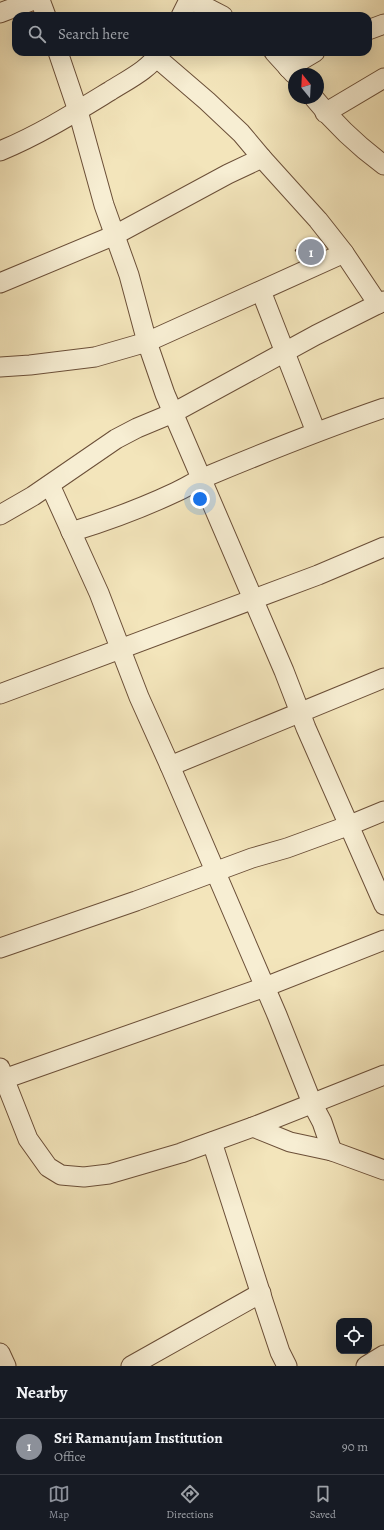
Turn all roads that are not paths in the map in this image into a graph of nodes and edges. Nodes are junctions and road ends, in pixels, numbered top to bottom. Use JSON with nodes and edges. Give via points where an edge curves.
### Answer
{"nodes":[{"id":1,"x":34,"y":0,"type":"edge"},
{"id":2,"x":40,"y":0,"type":"edge"},
{"id":3,"x":189,"y":0,"type":"edge"},
{"id":4,"x":192,"y":0,"type":"edge"},
{"id":5,"x":44,"y":12,"type":"edge"},
{"id":6,"x":183,"y":12,"type":"edge"},
{"id":7,"x":215,"y":12,"type":"edge"},
{"id":8,"x":0,"y":13,"type":"edge"},
{"id":9,"x":384,"y":24,"type":"edge"},
{"id":10,"x":372,"y":28,"type":"edge"},
{"id":11,"x":59,"y":56,"type":"edge"},
{"id":12,"x":157,"y":56,"type":"edge"},
{"id":13,"x":159,"y":56,"type":"edge"},
{"id":14,"x":278,"y":56,"type":"edge"},
{"id":15,"x":309,"y":56,"type":"edge"},
{"id":16,"x":288,"y":68,"type":"edge"},
{"id":17,"x":295,"y":68,"type":"edge"},
{"id":18,"x":384,"y":78,"type":"edge"},
{"id":19,"x":319,"y":105,"type":"edge"},
{"id":20,"x":78,"y":112,"type":"junction"},
{"id":21,"x":0,"y":151,"type":"edge"},
{"id":22,"x":262,"y":158,"type":"junction"},
{"id":23,"x":384,"y":165,"type":"edge"},
{"id":24,"x":115,"y":236,"type":"junction"},
{"id":25,"x":344,"y":253,"type":"junction"},
{"id":26,"x":0,"y":283,"type":"edge"},
{"id":27,"x":260,"y":291,"type":"junction"},
{"id":28,"x":381,"y":303,"type":"edge"},
{"id":29,"x":147,"y":342,"type":"junction"},
{"id":30,"x":285,"y":352,"type":"junction"},
{"id":31,"x":0,"y":368,"type":"edge"},
{"id":32,"x":384,"y":408,"type":"edge"},
{"id":33,"x":173,"y":413,"type":"junction"},
{"id":34,"x":316,"y":432,"type":"junction"},
{"id":35,"x":201,"y":479,"type":"junction"},
{"id":36,"x":50,"y":485,"type":"junction"},
{"id":37,"x":0,"y":516,"type":"edge"},
{"id":38,"x":71,"y":532,"type":"junction"},
{"id":39,"x":384,"y":547,"type":"edge"},
{"id":40,"x":253,"y":599,"type":"junction"},
{"id":41,"x":121,"y":648,"type":"junction"},
{"id":42,"x":384,"y":678,"type":"edge"},
{"id":43,"x":0,"y":694,"type":"edge"},
{"id":44,"x":300,"y":712,"type":"junction"},
{"id":45,"x":170,"y":766,"type":"junction"},
{"id":46,"x":384,"y":811,"type":"edge"},
{"id":47,"x":350,"y":825,"type":"junction"},
{"id":48,"x":215,"y":872,"type":"junction"},
{"id":49,"x":384,"y":905,"type":"edge"},
{"id":50,"x":384,"y":940,"type":"edge"},
{"id":51,"x":0,"y":948,"type":"edge"},
{"id":52,"x":265,"y":987,"type":"junction"},
{"id":53,"x":2,"y":1074,"type":"edge"},
{"id":54,"x":384,"y":1075,"type":"edge"},
{"id":55,"x":312,"y":1103,"type":"junction"},
{"id":56,"x":253,"y":1127,"type":"junction"},
{"id":57,"x":212,"y":1142,"type":"junction"},
{"id":58,"x":332,"y":1151,"type":"junction"},
{"id":59,"x":384,"y":1170,"type":"edge"},
{"id":60,"x":261,"y":1293,"type":"junction"},
{"id":61,"x":0,"y":1354,"type":"edge"},
{"id":62,"x":384,"y":1355,"type":"edge"},
{"id":63,"x":6,"y":1366,"type":"edge"},
{"id":64,"x":131,"y":1366,"type":"edge"},
{"id":65,"x":287,"y":1366,"type":"edge"},
{"id":66,"x":366,"y":1366,"type":"edge"}],
"edges":[{"from":1,"to":8,"type":"street"},
{"from":2,"to":5,"type":"street"},
{"from":3,"to":6,"type":"street"},
{"from":4,"to":7,"type":"street"},
{"from":9,"to":10,"type":"street"},
{"from":11,"to":20,"type":"street"},
{"from":12,"to":20,"type":"street","via":[[145,69]]},
{"from":13,"to":22,"type":"street","via":[[241,132]]},
{"from":14,"to":16,"type":"street"},
{"from":15,"to":17,"type":"street"},
{"from":18,"to":19,"type":"street"},
{"from":19,"to":23,"type":"street","via":[[368,154]]},
{"from":20,"to":21,"type":"street"},
{"from":20,"to":24,"type":"street"},
{"from":22,"to":24,"type":"street"},
{"from":22,"to":25,"type":"street"},
{"from":24,"to":26,"type":"street"},
{"from":24,"to":29,"type":"street"},
{"from":25,"to":27,"type":"street"},
{"from":25,"to":28,"type":"street"},
{"from":27,"to":29,"type":"street"},
{"from":27,"to":30,"type":"street"},
{"from":28,"to":30,"type":"street"},
{"from":29,"to":31,"type":"street","via":[[95,357]]},
{"from":29,"to":33,"type":"street"},
{"from":30,"to":33,"type":"street"},
{"from":30,"to":34,"type":"street"},
{"from":32,"to":34,"type":"street"},
{"from":33,"to":35,"type":"street"},
{"from":33,"to":36,"type":"street","via":[[116,439]]},
{"from":34,"to":35,"type":"street"},
{"from":35,"to":38,"type":"street","via":[[147,505]]},
{"from":35,"to":40,"type":"street"},
{"from":36,"to":37,"type":"street"},
{"from":36,"to":38,"type":"street"},
{"from":38,"to":41,"type":"street"},
{"from":39,"to":40,"type":"street"},
{"from":40,"to":41,"type":"street"},
{"from":40,"to":44,"type":"street"},
{"from":41,"to":43,"type":"street"},
{"from":41,"to":45,"type":"street","via":[[139,698]]},
{"from":42,"to":44,"type":"street"},
{"from":44,"to":45,"type":"street"},
{"from":44,"to":47,"type":"street"},
{"from":45,"to":48,"type":"street"},
{"from":46,"to":47,"type":"street"},
{"from":47,"to":48,"type":"street"},
{"from":47,"to":49,"type":"street"},
{"from":48,"to":51,"type":"street"},
{"from":48,"to":52,"type":"street"},
{"from":50,"to":52,"type":"street"},
{"from":52,"to":53,"type":"street"},
{"from":52,"to":55,"type":"street"},
{"from":53,"to":57,"type":"street","via":[[28,1139],[48,1167],[61,1175],[84,1178],[109,1174]]},
{"from":54,"to":55,"type":"street"},
{"from":55,"to":56,"type":"street"},
{"from":55,"to":58,"type":"street"},
{"from":56,"to":57,"type":"street"},
{"from":56,"to":58,"type":"street","via":[[290,1142]]},
{"from":57,"to":60,"type":"street"},
{"from":58,"to":59,"type":"street"},
{"from":60,"to":64,"type":"street"},
{"from":60,"to":65,"type":"street"},
{"from":61,"to":63,"type":"street"},
{"from":62,"to":66,"type":"street"}]}
